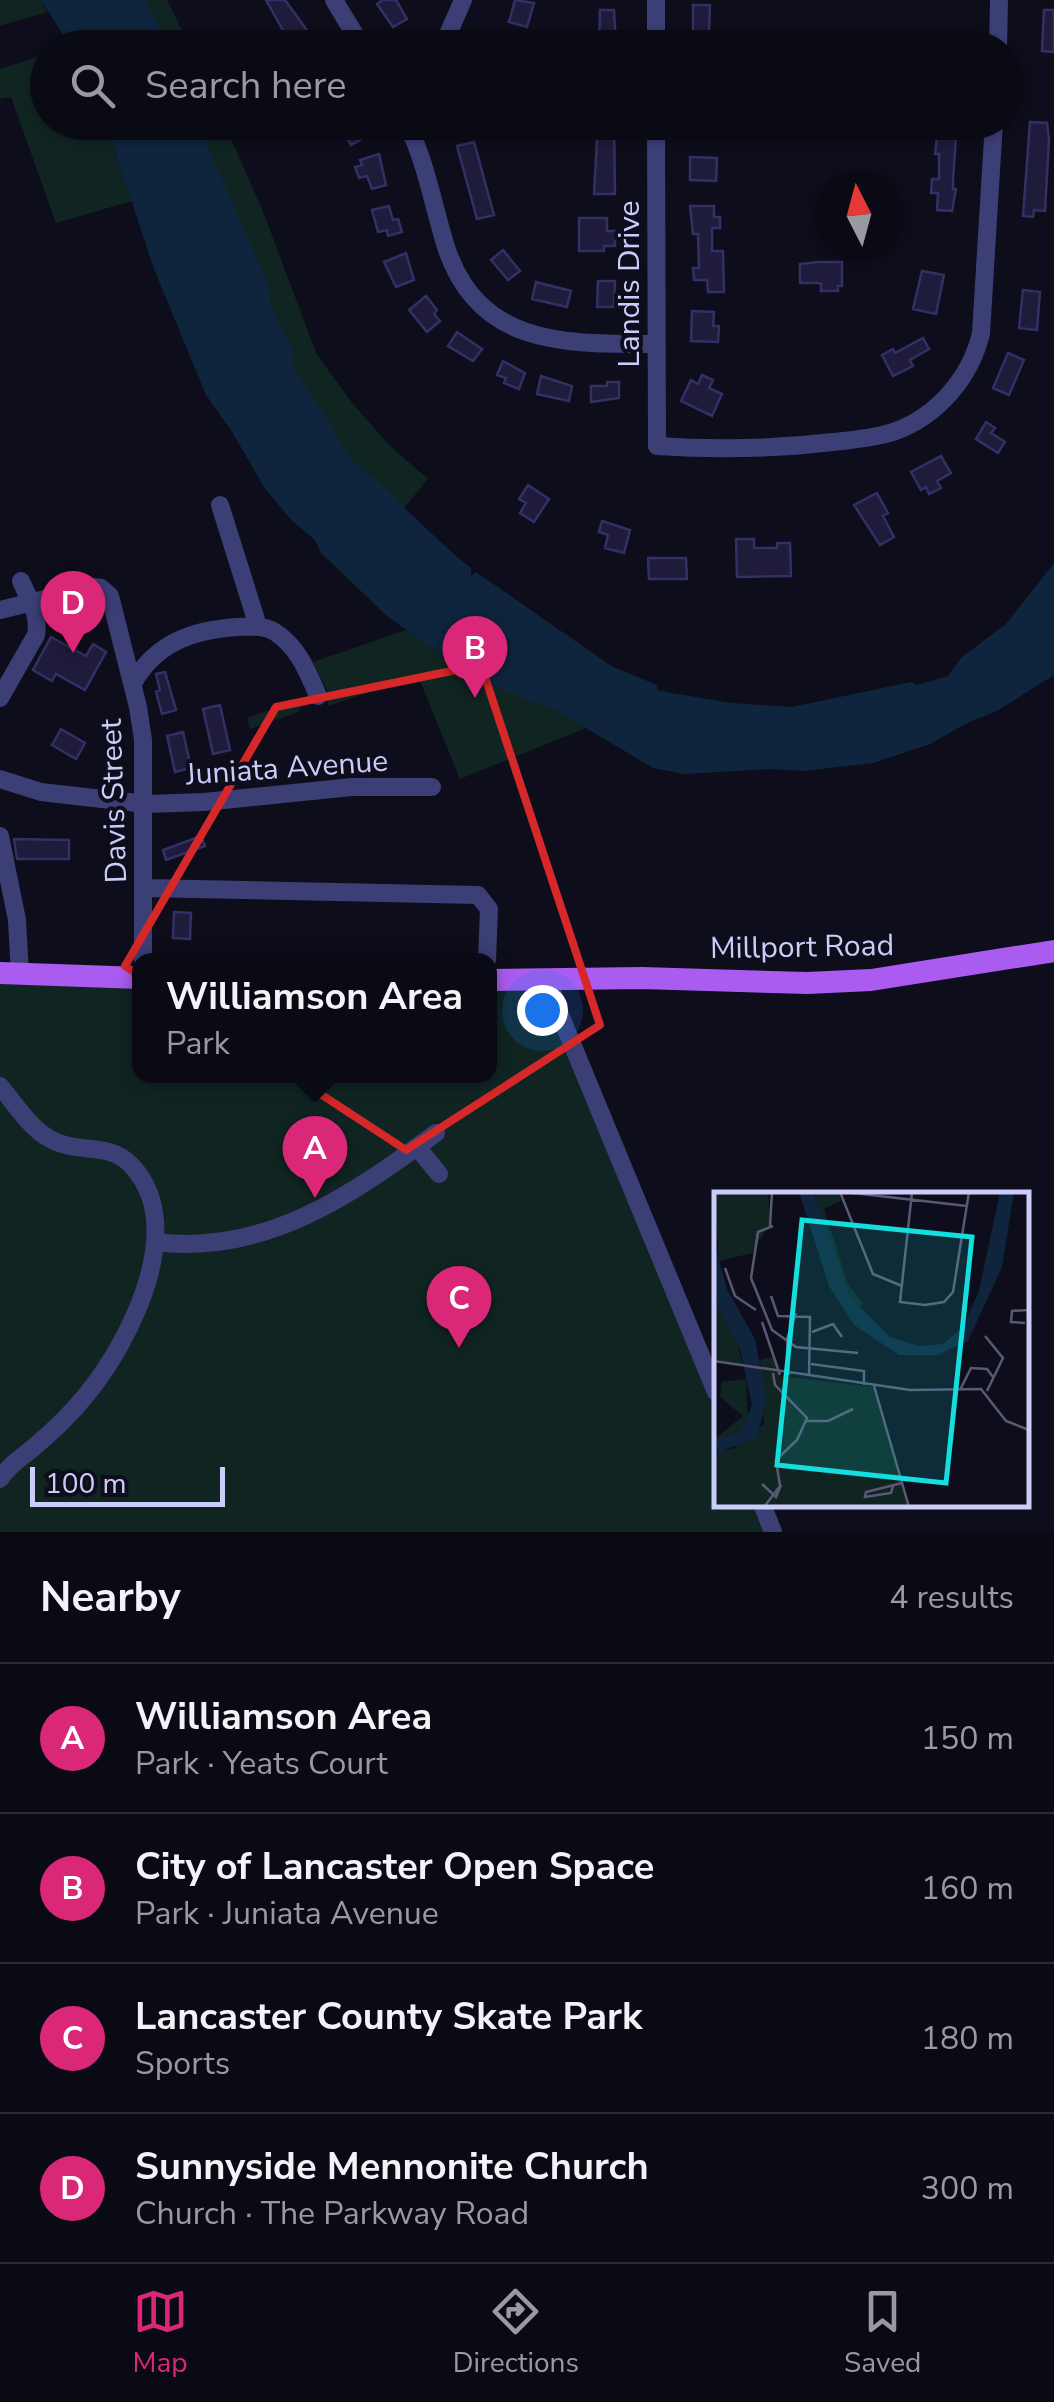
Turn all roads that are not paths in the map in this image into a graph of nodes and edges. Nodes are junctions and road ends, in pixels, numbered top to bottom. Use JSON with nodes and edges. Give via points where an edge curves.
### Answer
{"nodes":[{"id":1,"x":334,"y":0,"type":"edge"},
{"id":2,"x":463,"y":0,"type":"edge"},
{"id":3,"x":656,"y":0,"type":"edge"},
{"id":4,"x":1000,"y":0,"type":"edge"},
{"id":5,"x":352,"y":30,"type":"edge"},
{"id":6,"x":450,"y":30,"type":"edge"},
{"id":7,"x":656,"y":30,"type":"edge"},
{"id":8,"x":999,"y":30,"type":"edge"},
{"id":9,"x":416,"y":140,"type":"edge"},
{"id":10,"x":656,"y":140,"type":"edge"},
{"id":11,"x":993,"y":140,"type":"edge"},
{"id":12,"x":656,"y":344,"type":"junction"},
{"id":13,"x":220,"y":505,"type":"dead end"},
{"id":14,"x":21,"y":581,"type":"dead end"},
{"id":15,"x":30,"y":603,"type":"junction"},
{"id":16,"x":0,"y":610,"type":"edge"},
{"id":17,"x":258,"y":626,"type":"junction"},
{"id":18,"x":133,"y":684,"type":"junction"},
{"id":19,"x":318,"y":696,"type":"dead end"},
{"id":20,"x":0,"y":698,"type":"edge"},
{"id":21,"x":0,"y":780,"type":"edge"},
{"id":22,"x":432,"y":788,"type":"dead end"},
{"id":23,"x":146,"y":804,"type":"junction"},
{"id":24,"x":0,"y":836,"type":"edge"},
{"id":25,"x":145,"y":888,"type":"junction"},
{"id":26,"x":1054,"y":951,"type":"edge"},
{"id":27,"x":143,"y":953,"type":"edge"},
{"id":28,"x":488,"y":953,"type":"edge"},
{"id":29,"x":10,"y":974,"type":"edge"},
{"id":30,"x":132,"y":978,"type":"edge"},
{"id":31,"x":497,"y":980,"type":"edge"},
{"id":32,"x":549,"y":980,"type":"junction"},
{"id":33,"x":0,"y":1086,"type":"edge"},
{"id":34,"x":436,"y":1133,"type":"dead end"},
{"id":35,"x":417,"y":1146,"type":"junction"},
{"id":36,"x":439,"y":1174,"type":"dead end"},
{"id":37,"x":156,"y":1242,"type":"junction"},
{"id":38,"x":714,"y":1387,"type":"edge"},
{"id":39,"x":0,"y":1479,"type":"edge"},
{"id":40,"x":763,"y":1507,"type":"edge"},
{"id":41,"x":773,"y":1532,"type":"edge"}],
"edges":[{"from":1,"to":5,"type":"street"},
{"from":2,"to":6,"type":"street"},
{"from":3,"to":7,"type":"street"},
{"from":4,"to":8,"type":"street"},
{"from":9,"to":12,"type":"street","via":[[448,250],[481,304],[514,328],[554,342]]},
{"from":10,"to":12,"type":"street","name":"Landis Drive"},
{"from":11,"to":12,"type":"street","name":"Landis Drive","via":[[981,333],[966,372],[939,404],[906,426],[875,436],[745,449],[658,446]]},
{"from":13,"to":17,"type":"street"},
{"from":14,"to":15,"type":"street"},
{"from":15,"to":16,"type":"street"},
{"from":15,"to":18,"type":"street","name":"Davis Street","via":[[101,588],[110,596]]},
{"from":15,"to":20,"type":"street","via":[[36,635]]},
{"from":17,"to":18,"type":"street","via":[[182,637],[156,653]]},
{"from":17,"to":19,"type":"street","via":[[294,648]]},
{"from":18,"to":23,"type":"street","name":"Davis Street"},
{"from":21,"to":23,"type":"street","name":"Juniata Avenue","via":[[41,792]]},
{"from":22,"to":23,"type":"street","name":"Juniata Avenue","via":[[352,787]]},
{"from":23,"to":25,"type":"street","name":"Davis Street"},
{"from":24,"to":29,"type":"street","via":[[18,920]]},
{"from":25,"to":27,"type":"street","name":"Davis Street"},
{"from":25,"to":28,"type":"street","via":[[478,895],[489,909]]},
{"from":26,"to":32,"type":"main road","name":"Millport Road","via":[[871,980]]},
{"from":29,"to":30,"type":"main road"},
{"from":31,"to":32,"type":"main road","name":"Millport Road"},
{"from":32,"to":38,"type":"street"},
{"from":33,"to":37,"type":"street","via":[[48,1138],[108,1151],[130,1164],[150,1192]]},
{"from":34,"to":35,"type":"street"},
{"from":35,"to":36,"type":"street"},
{"from":35,"to":37,"type":"street","via":[[286,1226],[220,1240]]},
{"from":37,"to":39,"type":"street","via":[[143,1291],[108,1364],[87,1395]]},
{"from":40,"to":41,"type":"street"}]}
